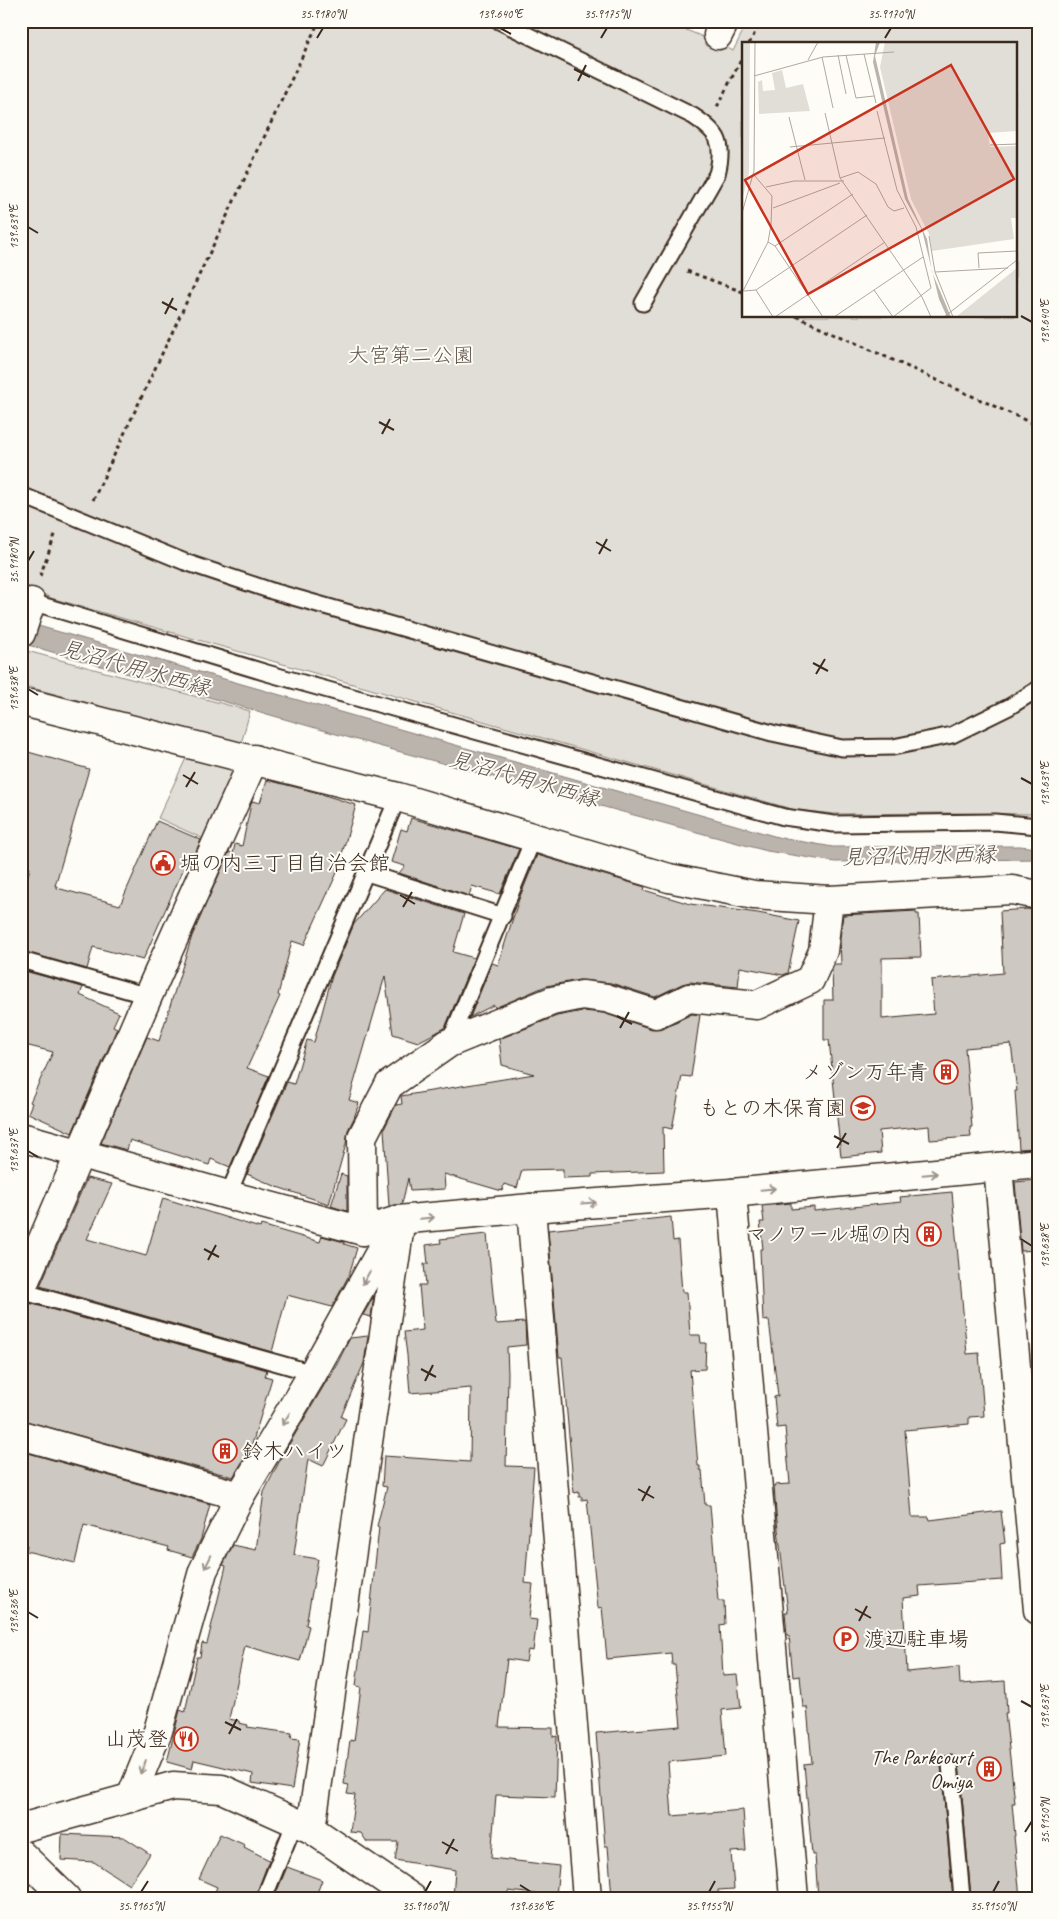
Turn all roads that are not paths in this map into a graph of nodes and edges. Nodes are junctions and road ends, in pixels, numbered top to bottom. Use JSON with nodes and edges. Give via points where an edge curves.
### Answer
{"nodes":[{"id":1,"x":499,"y":21,"type":"edge"},
{"id":2,"x":643,"y":303,"type":"dead end"},
{"id":3,"x":21,"y":495,"type":"edge"},
{"id":4,"x":25,"y":611,"type":"edge"},
{"id":5,"x":1038,"y":689,"type":"edge"},
{"id":6,"x":31,"y":704,"type":"dead end"},
{"id":7,"x":254,"y":759,"type":"junction"},
{"id":8,"x":398,"y":797,"type":"junction"},
{"id":9,"x":1038,"y":826,"type":"edge"},
{"id":10,"x":534,"y":836,"type":"junction"},
{"id":11,"x":367,"y":873,"type":"junction"},
{"id":12,"x":1038,"y":895,"type":"edge"},
{"id":13,"x":829,"y":900,"type":"junction"},
{"id":14,"x":503,"y":916,"type":"junction"},
{"id":15,"x":21,"y":960,"type":"edge"},
{"id":16,"x":148,"y":996,"type":"junction"},
{"id":17,"x":449,"y":1043,"type":"junction"},
{"id":18,"x":21,"y":1137,"type":"edge"},
{"id":19,"x":82,"y":1153,"type":"junction"},
{"id":20,"x":1038,"y":1163,"type":"edge"},
{"id":21,"x":998,"y":1167,"type":"junction"},
{"id":22,"x":732,"y":1193,"type":"junction"},
{"id":23,"x":228,"y":1195,"type":"junction"},
{"id":24,"x":531,"y":1208,"type":"junction"},
{"id":25,"x":399,"y":1220,"type":"junction"},
{"id":26,"x":362,"y":1231,"type":"junction"},
{"id":27,"x":21,"y":1291,"type":"edge"},
{"id":28,"x":313,"y":1373,"type":"junction"},
{"id":29,"x":21,"y":1435,"type":"edge"},
{"id":30,"x":240,"y":1496,"type":"junction"},
{"id":31,"x":1038,"y":1610,"type":"edge"},
{"id":32,"x":950,"y":1764,"type":"dead end"},
{"id":33,"x":131,"y":1797,"type":"junction"},
{"id":34,"x":302,"y":1826,"type":"junction"},
{"id":35,"x":21,"y":1828,"type":"edge"},
{"id":36,"x":21,"y":1854,"type":"edge"},
{"id":37,"x":66,"y":1898,"type":"edge"},
{"id":38,"x":264,"y":1898,"type":"edge"},
{"id":39,"x":412,"y":1898,"type":"edge"},
{"id":40,"x":587,"y":1898,"type":"edge"},
{"id":41,"x":794,"y":1898,"type":"edge"},
{"id":42,"x":962,"y":1898,"type":"edge"}],
"edges":[{"from":1,"to":2,"type":"lane","via":[[693,116],[718,137],[722,157],[717,174]]},
{"from":3,"to":5,"type":"lane","via":[[185,562],[272,591],[772,733],[842,748],[893,747],[952,736]]},
{"from":4,"to":9,"type":"lane","via":[[276,676],[784,817],[834,824],[995,822]]},
{"from":6,"to":7,"type":"street"},
{"from":7,"to":8,"type":"street"},
{"from":7,"to":16,"type":"street"},
{"from":8,"to":10,"type":"street"},
{"from":8,"to":11,"type":"lane"},
{"from":10,"to":13,"type":"street","via":[[669,878],[754,895]]},
{"from":10,"to":14,"type":"lane"},
{"from":11,"to":14,"type":"lane"},
{"from":11,"to":23,"type":"lane"},
{"from":12,"to":13,"type":"street","via":[[1012,890]]},
{"from":13,"to":17,"type":"street","via":[[822,952],[810,980],[758,1005],[689,998],[656,1014],[606,998],[582,995],[552,1001]]},
{"from":14,"to":17,"type":"lane"},
{"from":15,"to":16,"type":"lane"},
{"from":16,"to":19,"type":"street"},
{"from":17,"to":26,"type":"street","via":[[389,1085],[362,1138]]},
{"from":18,"to":19,"type":"street"},
{"from":19,"to":23,"type":"street"},
{"from":19,"to":27,"type":"street"},
{"from":20,"to":21,"type":"street"},
{"from":22,"to":21,"type":"street","one_way":true},
{"from":21,"to":31,"type":"street"},
{"from":24,"to":22,"type":"street","one_way":true},
{"from":22,"to":41,"type":"street"},
{"from":23,"to":26,"type":"street"},
{"from":25,"to":24,"type":"street","one_way":true},
{"from":24,"to":40,"type":"street"},
{"from":25,"to":26,"type":"street"},
{"from":25,"to":28,"type":"street","one_way":true},
{"from":25,"to":34,"type":"street"},
{"from":27,"to":28,"type":"lane"},
{"from":28,"to":30,"type":"street","one_way":true},
{"from":29,"to":30,"type":"street"},
{"from":30,"to":33,"type":"street","one_way":true,"via":[[204,1571],[158,1731]]},
{"from":32,"to":42,"type":"lane"},
{"from":33,"to":34,"type":"street","via":[[172,1786],[222,1789]]},
{"from":33,"to":35,"type":"street"},
{"from":34,"to":38,"type":"lane"},
{"from":34,"to":39,"type":"street"},
{"from":36,"to":37,"type":"street"}]}
